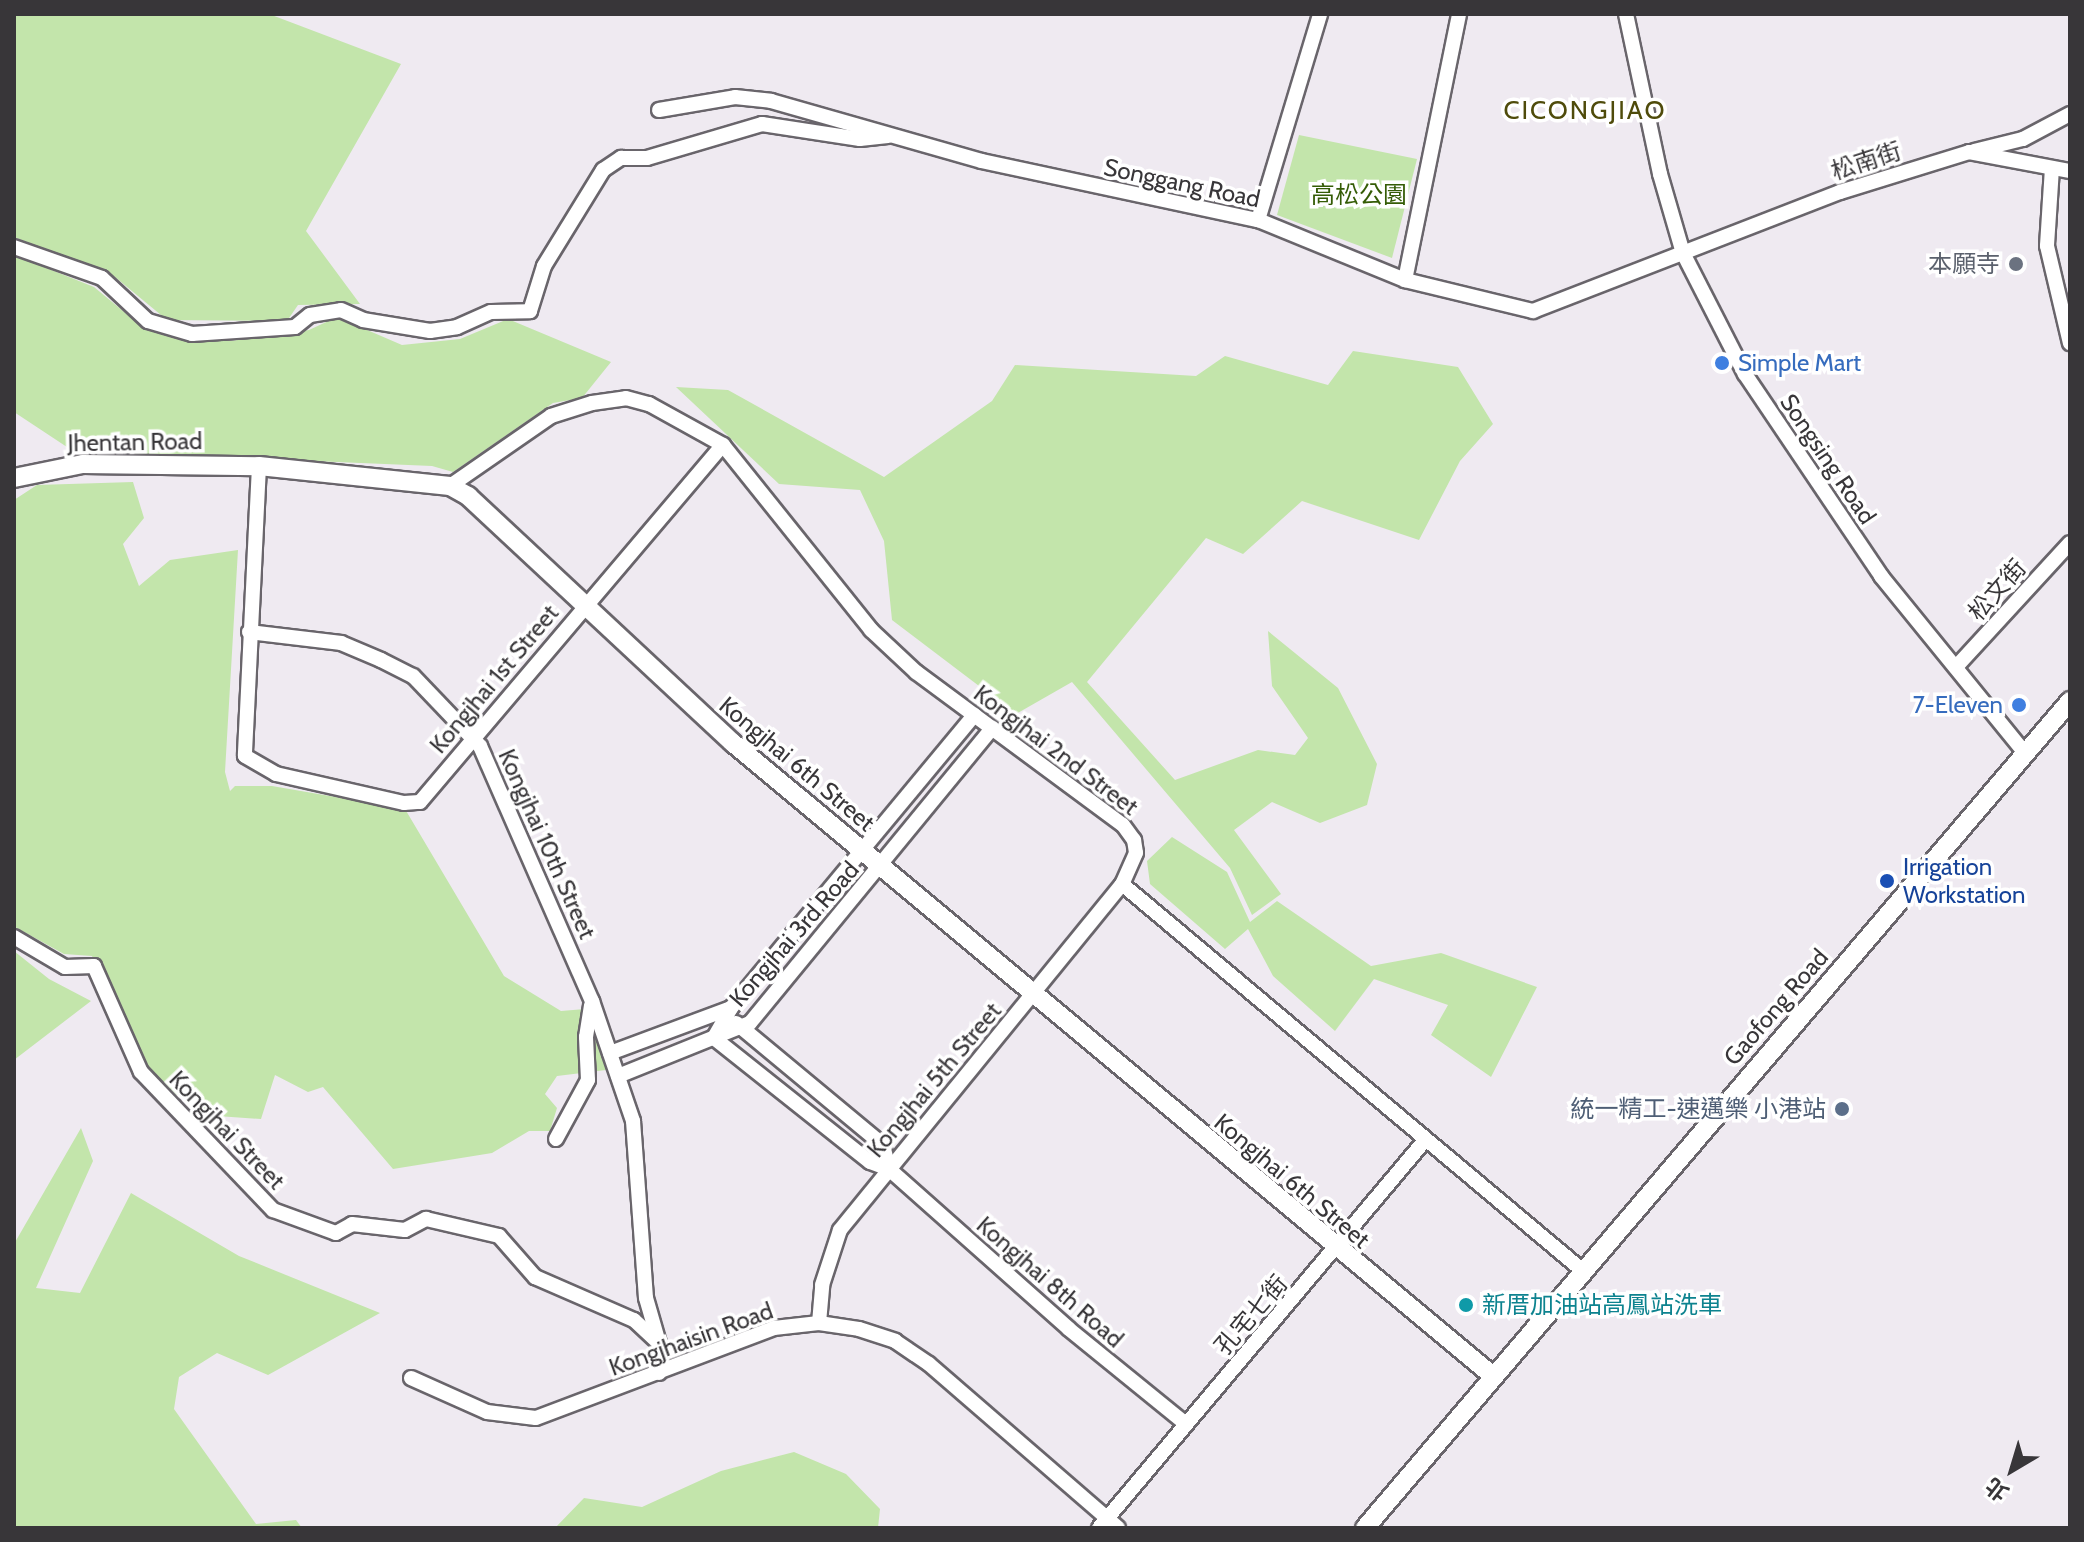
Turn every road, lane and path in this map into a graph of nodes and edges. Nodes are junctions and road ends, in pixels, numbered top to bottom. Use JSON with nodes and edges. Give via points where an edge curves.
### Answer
{"nodes":[{"id":1,"x":1320,"y":14,"type":"edge"},
{"id":2,"x":1459,"y":14,"type":"edge"},
{"id":3,"x":1626,"y":14,"type":"edge"},
{"id":4,"x":659,"y":110,"type":"dead end"},
{"id":5,"x":2070,"y":114,"type":"edge"},
{"id":6,"x":896,"y":136,"type":"junction"},
{"id":7,"x":1969,"y":152,"type":"junction"},
{"id":8,"x":2052,"y":168,"type":"junction"},
{"id":9,"x":2070,"y":171,"type":"edge"},
{"id":10,"x":1258,"y":220,"type":"junction"},
{"id":11,"x":14,"y":247,"type":"edge"},
{"id":12,"x":1683,"y":253,"type":"junction"},
{"id":13,"x":2053,"y":278,"type":"junction"},
{"id":14,"x":1405,"y":280,"type":"junction"},
{"id":15,"x":2070,"y":280,"type":"edge"},
{"id":16,"x":2070,"y":343,"type":"edge"},
{"id":17,"x":723,"y":445,"type":"junction"},
{"id":18,"x":259,"y":466,"type":"junction"},
{"id":19,"x":14,"y":478,"type":"edge"},
{"id":20,"x":450,"y":486,"type":"junction"},
{"id":21,"x":2070,"y":543,"type":"edge"},
{"id":22,"x":584,"y":606,"type":"junction"},
{"id":23,"x":249,"y":632,"type":"junction"},
{"id":24,"x":1956,"y":667,"type":"junction"},
{"id":25,"x":2070,"y":701,"type":"edge"},
{"id":26,"x":974,"y":715,"type":"junction"},
{"id":27,"x":992,"y":728,"type":"junction"},
{"id":28,"x":474,"y":740,"type":"junction"},
{"id":29,"x":2025,"y":753,"type":"junction"},
{"id":30,"x":862,"y":851,"type":"junction"},
{"id":31,"x":881,"y":867,"type":"junction"},
{"id":32,"x":1122,"y":884,"type":"junction"},
{"id":33,"x":14,"y":937,"type":"edge"},
{"id":34,"x":1034,"y":996,"type":"junction"},
{"id":35,"x":592,"y":1001,"type":"junction"},
{"id":36,"x":731,"y":1008,"type":"junction"},
{"id":37,"x":738,"y":1028,"type":"junction"},
{"id":38,"x":714,"y":1038,"type":"junction"},
{"id":39,"x":610,"y":1053,"type":"junction"},
{"id":40,"x":618,"y":1076,"type":"junction"},
{"id":41,"x":556,"y":1139,"type":"dead end"},
{"id":42,"x":1426,"y":1139,"type":"junction"},
{"id":43,"x":889,"y":1169,"type":"junction"},
{"id":44,"x":1338,"y":1250,"type":"junction"},
{"id":45,"x":1583,"y":1271,"type":"junction"},
{"id":46,"x":819,"y":1323,"type":"junction"},
{"id":47,"x":659,"y":1343,"type":"junction"},
{"id":48,"x":659,"y":1373,"type":"junction"},
{"id":49,"x":1493,"y":1376,"type":"junction"},
{"id":50,"x":411,"y":1378,"type":"dead end"},
{"id":51,"x":1186,"y":1424,"type":"junction"},
{"id":52,"x":1108,"y":1525,"type":"edge"},
{"id":53,"x":1365,"y":1528,"type":"edge"}],
"edges":[{"from":1,"to":10,"type":"street"},
{"from":2,"to":14,"type":"street"},
{"from":3,"to":12,"type":"street","name":"Songsing Road"},
{"from":4,"to":6,"type":"street","name":"Songgang Road","via":[[735,97],[771,101]]},
{"from":5,"to":7,"type":"street","via":[[2023,139]]},
{"from":6,"to":10,"type":"street","name":"Songgang Road","via":[[1081,185]]},
{"from":6,"to":11,"type":"street","via":[[860,139],[762,124],[647,158],[621,158],[603,170],[544,266],[530,311],[491,312],[457,327],[430,331],[363,320],[341,310],[310,315],[295,327],[192,334],[148,321],[102,278]]},
{"from":7,"to":8,"type":"street","name":"松南街"},
{"from":7,"to":12,"type":"street","name":"松南街","via":[[1840,192]]},
{"from":8,"to":9,"type":"street","name":"松南街"},
{"from":8,"to":13,"type":"street","via":[[2047,246]]},
{"from":10,"to":14,"type":"street","name":"Songgang Road"},
{"from":12,"to":14,"type":"street","name":"Songgang Road","via":[[1533,311]]},
{"from":12,"to":24,"type":"street","name":"Songsing Road","via":[[1745,374],[1825,499]]},
{"from":13,"to":15,"type":"street"},
{"from":13,"to":16,"type":"street"},
{"from":17,"to":20,"type":"street","name":"Kongjhai 2nd Street","via":[[649,404],[626,398],[592,403],[551,416]]},
{"from":17,"to":22,"type":"street","name":"Kongjhai 1st Street"},
{"from":17,"to":26,"type":"street","name":"Kongjhai 2nd Street","via":[[871,630]]},
{"from":18,"to":19,"type":"street","name":"Jhentan Road","via":[[83,464]]},
{"from":18,"to":20,"type":"street"},
{"from":18,"to":23,"type":"street"},
{"from":20,"to":22,"type":"street","name":"Kongjhai 6th Street","via":[[468,496]]},
{"from":21,"to":24,"type":"street","name":"松文街"},
{"from":22,"to":28,"type":"street","name":"Kongjhai 1st Street"},
{"from":22,"to":30,"type":"street","name":"Kongjhai 6th Street","via":[[733,743]]},
{"from":23,"to":28,"type":"street","name":"Kongjhai 10th Street","via":[[341,643],[381,660],[413,676]]},
{"from":23,"to":28,"type":"street","name":"Kongjhai 1st Street","via":[[245,756],[276,774],[420,802]]},
{"from":24,"to":29,"type":"street","name":"Songsing Road"},
{"from":25,"to":29,"type":"street","name":"Gaofong Road"},
{"from":26,"to":27,"type":"street","name":"Kongjhai 2nd Street"},
{"from":26,"to":30,"type":"street","name":"Kongjhai 3rd Road"},
{"from":27,"to":31,"type":"street","name":"Kongjhai 3rd Road"},
{"from":27,"to":32,"type":"street","name":"Kongjhai 2nd Street","via":[[1123,825],[1136,853]]},
{"from":28,"to":35,"type":"street","name":"Kongjhai 10th Street","via":[[517,823]]},
{"from":29,"to":45,"type":"street","name":"Gaofong Road"},
{"from":30,"to":31,"type":"street","name":"Kongjhai 6th Street"},
{"from":30,"to":36,"type":"street","name":"Kongjhai 3rd Road"},
{"from":31,"to":34,"type":"street","name":"Kongjhai 6th Street"},
{"from":31,"to":37,"type":"street","name":"Kongjhai 3rd Road","via":[[750,1023]]},
{"from":32,"to":34,"type":"street","name":"Kongjhai 5th Street"},
{"from":32,"to":42,"type":"street"},
{"from":33,"to":47,"type":"street","name":"Kongjhai Street","via":[[65,967],[94,966],[141,1072],[273,1210],[336,1233],[352,1224],[405,1230],[426,1219],[499,1236],[535,1277],[634,1320]]},
{"from":34,"to":43,"type":"street","name":"Kongjhai 5th Street"},
{"from":34,"to":44,"type":"street","name":"Kongjhai 6th Street"},
{"from":35,"to":39,"type":"street","name":"Kongjhai 10th Street"},
{"from":35,"to":41,"type":"street","via":[[586,1037],[588,1080]]},
{"from":36,"to":37,"type":"street"},
{"from":36,"to":38,"type":"street"},
{"from":36,"to":39,"type":"street","name":"Kongjhai 3rd Road"},
{"from":37,"to":38,"type":"street","name":"Kongjhai 3rd Road"},
{"from":37,"to":43,"type":"street","name":"Kongjhai 8th Road","via":[[883,1145]]},
{"from":38,"to":40,"type":"street","name":"Kongjhai 3rd Road"},
{"from":38,"to":43,"type":"street","name":"Kongjhai 8th Road","via":[[870,1162]]},
{"from":39,"to":40,"type":"street","name":"Kongjhai 10th Street"},
{"from":40,"to":47,"type":"street","name":"Kongjhai 10th Street","via":[[640,1156],[646,1298]]},
{"from":42,"to":44,"type":"street","name":"孔宅七街"},
{"from":42,"to":45,"type":"street"},
{"from":43,"to":46,"type":"street","name":"Kongjhai 5th Street","via":[[840,1230],[822,1285]]},
{"from":43,"to":51,"type":"street","name":"Kongjhai 8th Road","via":[[1069,1329]]},
{"from":44,"to":49,"type":"street","name":"Kongjhai 6th Street"},
{"from":44,"to":51,"type":"street","name":"孔宅七街"},
{"from":45,"to":49,"type":"street","name":"Gaofong Road"},
{"from":46,"to":48,"type":"street","name":"Kongjhaisin Road","via":[[774,1328]]},
{"from":46,"to":52,"type":"street","name":"Kongjhaisin Road","via":[[895,1341],[918,1357]]},
{"from":47,"to":48,"type":"street"},
{"from":48,"to":50,"type":"street","name":"Kongjhaisin Road","via":[[536,1418],[487,1412]]},
{"from":49,"to":53,"type":"street","name":"Gaofong Road"},
{"from":51,"to":52,"type":"street","name":"孔宅七街"}]}
